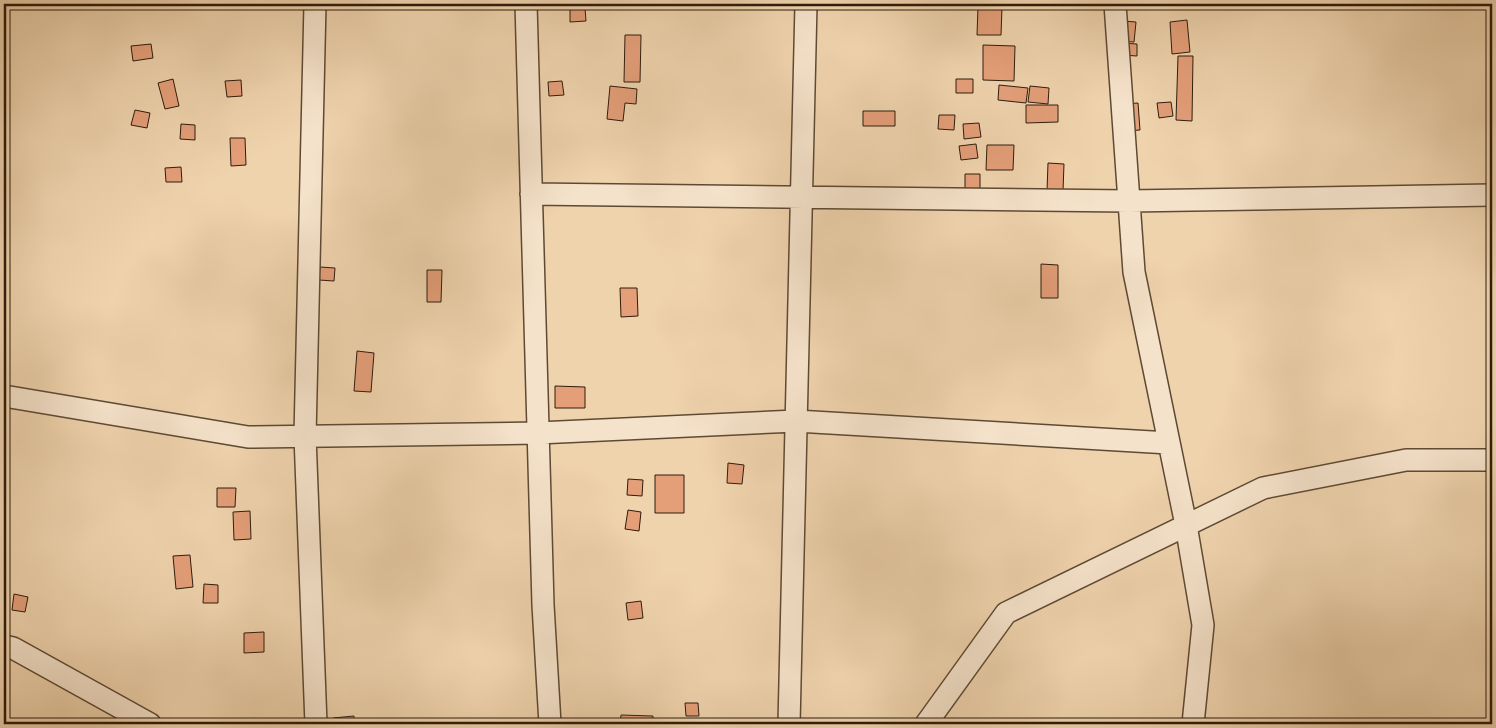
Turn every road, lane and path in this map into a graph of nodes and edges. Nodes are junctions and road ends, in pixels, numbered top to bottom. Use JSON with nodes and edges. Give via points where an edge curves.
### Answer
{"nodes":[{"id":1,"x":315,"y":4,"type":"edge"},
{"id":2,"x":526,"y":4,"type":"edge"},
{"id":3,"x":806,"y":4,"type":"edge"},
{"id":4,"x":1114,"y":4,"type":"edge"},
{"id":5,"x":531,"y":194,"type":"junction"},
{"id":6,"x":1492,"y":196,"type":"edge"},
{"id":7,"x":801,"y":197,"type":"junction"},
{"id":8,"x":1129,"y":201,"type":"junction"},
{"id":9,"x":4,"y":396,"type":"edge"},
{"id":10,"x":796,"y":421,"type":"junction"},
{"id":11,"x":538,"y":433,"type":"junction"},
{"id":12,"x":305,"y":436,"type":"junction"},
{"id":13,"x":1170,"y":443,"type":"junction"},
{"id":14,"x":1492,"y":460,"type":"edge"},
{"id":15,"x":1186,"y":525,"type":"junction"},
{"id":16,"x":7,"y":648,"type":"edge"},
{"id":17,"x":150,"y":724,"type":"edge"},
{"id":18,"x":316,"y":724,"type":"edge"},
{"id":19,"x":550,"y":724,"type":"edge"},
{"id":20,"x":789,"y":724,"type":"edge"},
{"id":21,"x":926,"y":724,"type":"edge"},
{"id":22,"x":1193,"y":724,"type":"edge"}],
"edges":[{"from":1,"to":12,"type":"street"},
{"from":2,"to":5,"type":"street"},
{"from":3,"to":7,"type":"street"},
{"from":4,"to":8,"type":"street"},
{"from":5,"to":7,"type":"street"},
{"from":5,"to":11,"type":"street"},
{"from":6,"to":8,"type":"street"},
{"from":7,"to":8,"type":"street"},
{"from":7,"to":10,"type":"street"},
{"from":8,"to":13,"type":"street","via":[[1134,272]]},
{"from":9,"to":12,"type":"street","via":[[248,437]]},
{"from":10,"to":11,"type":"street"},
{"from":10,"to":13,"type":"street"},
{"from":10,"to":20,"type":"street"},
{"from":11,"to":12,"type":"street"},
{"from":11,"to":19,"type":"street"},
{"from":12,"to":18,"type":"street"},
{"from":13,"to":15,"type":"street"},
{"from":14,"to":15,"type":"street","via":[[1406,460],[1263,488]]},
{"from":15,"to":21,"type":"street","via":[[1006,613]]},
{"from":15,"to":22,"type":"street","via":[[1203,625]]},
{"from":16,"to":17,"type":"street"}]}
